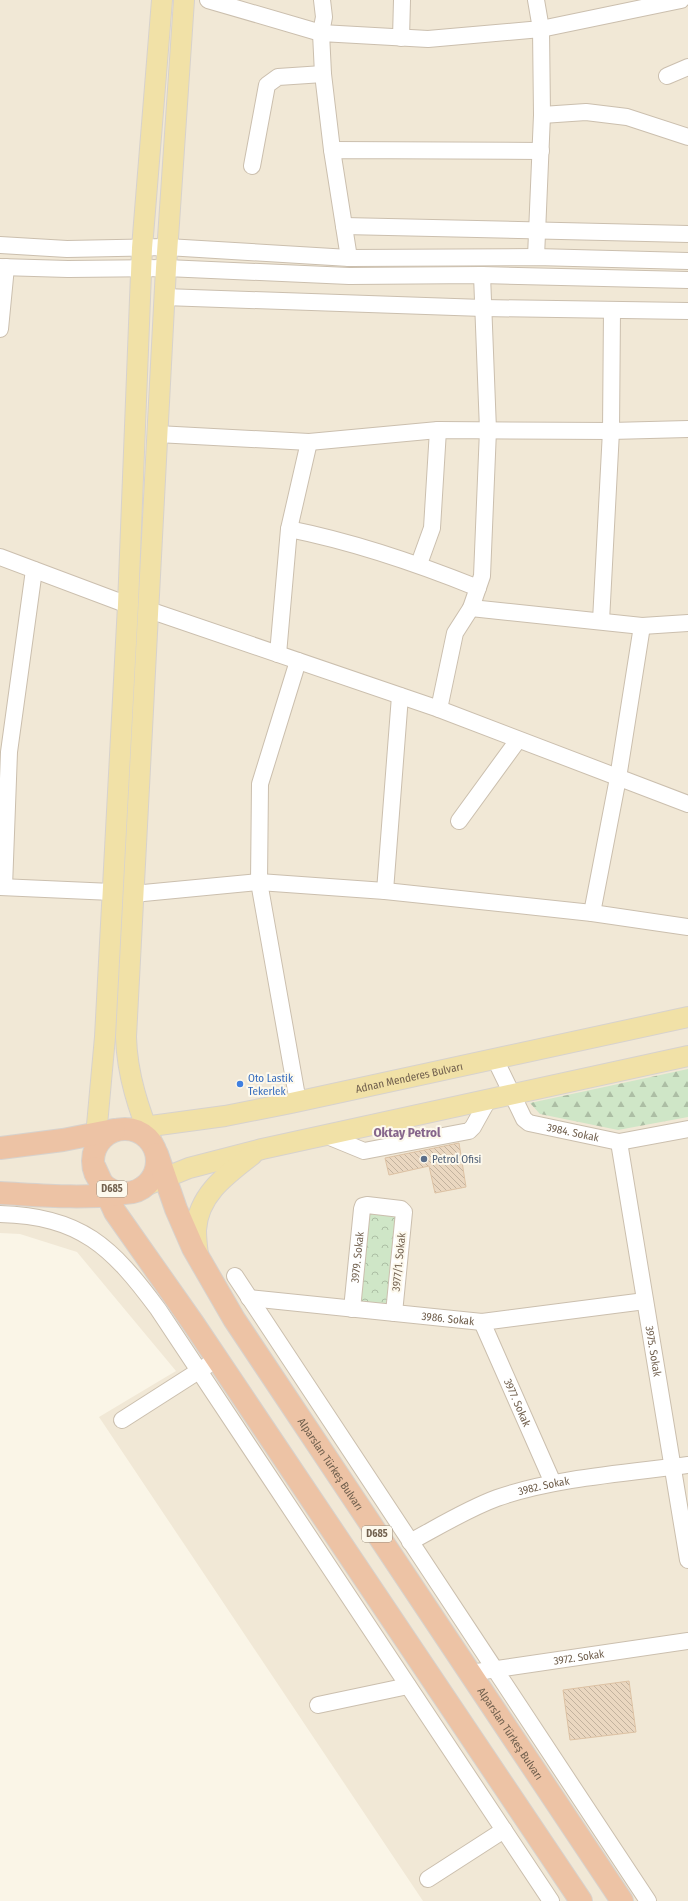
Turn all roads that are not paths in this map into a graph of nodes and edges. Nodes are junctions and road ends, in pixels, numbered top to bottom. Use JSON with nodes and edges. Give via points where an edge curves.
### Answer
{"nodes":[{"id":1,"x":162,"y":0,"type":"edge"},
{"id":2,"x":184,"y":0,"type":"edge"},
{"id":3,"x":208,"y":0,"type":"edge"},
{"id":4,"x":322,"y":0,"type":"edge"},
{"id":5,"x":402,"y":0,"type":"edge"},
{"id":6,"x":536,"y":0,"type":"edge"},
{"id":7,"x":681,"y":0,"type":"edge"},
{"id":8,"x":541,"y":29,"type":"junction"},
{"id":9,"x":321,"y":33,"type":"junction"},
{"id":10,"x":401,"y":38,"type":"junction"},
{"id":11,"x":688,"y":67,"type":"edge"},
{"id":12,"x":323,"y":74,"type":"junction"},
{"id":13,"x":667,"y":76,"type":"dead end"},
{"id":14,"x":542,"y":115,"type":"junction"},
{"id":15,"x":688,"y":137,"type":"edge"},
{"id":16,"x":332,"y":150,"type":"junction"},
{"id":17,"x":541,"y":151,"type":"junction"},
{"id":18,"x":252,"y":166,"type":"dead end"},
{"id":19,"x":344,"y":226,"type":"junction"},
{"id":20,"x":537,"y":230,"type":"junction"},
{"id":21,"x":688,"y":234,"type":"edge"},
{"id":22,"x":0,"y":245,"type":"edge"},
{"id":23,"x":167,"y":247,"type":"junction"},
{"id":24,"x":142,"y":248,"type":"junction"},
{"id":25,"x":536,"y":257,"type":"junction"},
{"id":26,"x":349,"y":258,"type":"junction"},
{"id":27,"x":688,"y":261,"type":"edge"},
{"id":28,"x":3,"y":267,"type":"edge"},
{"id":29,"x":166,"y":268,"type":"junction"},
{"id":30,"x":141,"y":269,"type":"junction"},
{"id":31,"x":482,"y":275,"type":"junction"},
{"id":32,"x":688,"y":280,"type":"edge"},
{"id":33,"x":164,"y":297,"type":"junction"},
{"id":34,"x":483,"y":308,"type":"junction"},
{"id":35,"x":612,"y":310,"type":"junction"},
{"id":36,"x":688,"y":311,"type":"edge"},
{"id":37,"x":0,"y":329,"type":"edge"},
{"id":38,"x":688,"y":429,"type":"edge"},
{"id":39,"x":438,"y":430,"type":"junction"},
{"id":40,"x":488,"y":430,"type":"junction"},
{"id":41,"x":611,"y":431,"type":"junction"},
{"id":42,"x":157,"y":434,"type":"junction"},
{"id":43,"x":309,"y":442,"type":"junction"},
{"id":44,"x":289,"y":529,"type":"junction"},
{"id":45,"x":0,"y":557,"type":"edge"},
{"id":46,"x":419,"y":564,"type":"junction"},
{"id":47,"x":34,"y":570,"type":"junction"},
{"id":48,"x":478,"y":588,"type":"junction"},
{"id":49,"x":128,"y":605,"type":"junction"},
{"id":50,"x":471,"y":608,"type":"junction"},
{"id":51,"x":149,"y":610,"type":"junction"},
{"id":52,"x":601,"y":621,"type":"junction"},
{"id":53,"x":688,"y":623,"type":"edge"},
{"id":54,"x":642,"y":626,"type":"junction"},
{"id":55,"x":278,"y":654,"type":"junction"},
{"id":56,"x":298,"y":661,"type":"junction"},
{"id":57,"x":400,"y":696,"type":"junction"},
{"id":58,"x":439,"y":709,"type":"junction"},
{"id":59,"x":518,"y":740,"type":"junction"},
{"id":60,"x":618,"y":778,"type":"junction"},
{"id":61,"x":688,"y":804,"type":"edge"},
{"id":62,"x":459,"y":821,"type":"dead end"},
{"id":63,"x":259,"y":882,"type":"junction"},
{"id":64,"x":2,"y":887,"type":"edge"},
{"id":65,"x":385,"y":891,"type":"junction"},
{"id":66,"x":112,"y":892,"type":"junction"},
{"id":67,"x":133,"y":894,"type":"junction"},
{"id":68,"x":592,"y":913,"type":"junction"},
{"id":69,"x":688,"y":927,"type":"edge"},
{"id":70,"x":688,"y":1017,"type":"edge"},
{"id":71,"x":688,"y":1056,"type":"edge"},
{"id":72,"x":495,"y":1059,"type":"junction"},
{"id":73,"x":512,"y":1094,"type":"junction"},
{"id":74,"x":488,"y":1100,"type":"junction"},
{"id":75,"x":298,"y":1102,"type":"junction"},
{"id":76,"x":688,"y":1129,"type":"edge"},
{"id":77,"x":95,"y":1135,"type":"junction"},
{"id":78,"x":325,"y":1135,"type":"junction"},
{"id":79,"x":141,"y":1137,"type":"junction"},
{"id":80,"x":619,"y":1142,"type":"junction"},
{"id":81,"x":0,"y":1148,"type":"edge"},
{"id":82,"x":257,"y":1151,"type":"junction"},
{"id":83,"x":94,"y":1163,"type":"junction"},
{"id":84,"x":164,"y":1178,"type":"junction"},
{"id":85,"x":138,"y":1189,"type":"junction"},
{"id":86,"x":0,"y":1193,"type":"edge"},
{"id":87,"x":106,"y":1196,"type":"junction"},
{"id":88,"x":363,"y":1206,"type":"joint"},
{"id":89,"x":0,"y":1214,"type":"edge"},
{"id":90,"x":198,"y":1257,"type":"junction"},
{"id":91,"x":235,"y":1276,"type":"dead end"},
{"id":92,"x":249,"y":1298,"type":"junction"},
{"id":93,"x":645,"y":1301,"type":"junction"},
{"id":94,"x":352,"y":1309,"type":"junction"},
{"id":95,"x":394,"y":1313,"type":"junction"},
{"id":96,"x":482,"y":1322,"type":"junction"},
{"id":97,"x":218,"y":1359,"type":"junction"},
{"id":98,"x":199,"y":1371,"type":"junction"},
{"id":99,"x":122,"y":1420,"type":"dead end"},
{"id":100,"x":680,"y":1466,"type":"edge"},
{"id":101,"x":553,"y":1483,"type":"junction"},
{"id":102,"x":410,"y":1542,"type":"junction"},
{"id":103,"x":688,"y":1560,"type":"edge"},
{"id":104,"x":688,"y":1641,"type":"edge"},
{"id":105,"x":495,"y":1669,"type":"junction"},
{"id":106,"x":470,"y":1673,"type":"junction"},
{"id":107,"x":408,"y":1686,"type":"junction"},
{"id":108,"x":318,"y":1705,"type":"dead end"},
{"id":109,"x":504,"y":1830,"type":"junction"},
{"id":110,"x":428,"y":1879,"type":"dead end"},
{"id":111,"x":551,"y":1901,"type":"edge"},
{"id":112,"x":581,"y":1901,"type":"edge"},
{"id":113,"x":622,"y":1901,"type":"edge"},
{"id":114,"x":648,"y":1901,"type":"edge"}],
"edges":[{"from":1,"to":24,"type":"main road"},
{"from":2,"to":23,"type":"main road"},
{"from":3,"to":9,"type":"street"},
{"from":4,"to":9,"type":"street","via":[[324,18]]},
{"from":5,"to":10,"type":"street"},
{"from":6,"to":8,"type":"street"},
{"from":7,"to":8,"type":"street"},
{"from":8,"to":10,"type":"street","via":[[428,39]]},
{"from":8,"to":14,"type":"street"},
{"from":9,"to":10,"type":"street"},
{"from":9,"to":12,"type":"street"},
{"from":11,"to":13,"type":"street"},
{"from":12,"to":16,"type":"street"},
{"from":12,"to":18,"type":"street","via":[[278,77],[267,85]]},
{"from":14,"to":15,"type":"street","via":[[586,112],[627,117]]},
{"from":14,"to":17,"type":"street"},
{"from":16,"to":17,"type":"street"},
{"from":16,"to":19,"type":"street"},
{"from":17,"to":20,"type":"street"},
{"from":19,"to":20,"type":"street"},
{"from":19,"to":26,"type":"street"},
{"from":20,"to":21,"type":"street"},
{"from":20,"to":25,"type":"street"},
{"from":22,"to":24,"type":"street","via":[[67,249]]},
{"from":23,"to":24,"type":"street"},
{"from":23,"to":26,"type":"street"},
{"from":23,"to":29,"type":"main road"},
{"from":24,"to":30,"type":"main road"},
{"from":25,"to":26,"type":"street"},
{"from":25,"to":27,"type":"street"},
{"from":28,"to":30,"type":"street"},
{"from":28,"to":37,"type":"street"},
{"from":29,"to":30,"type":"street"},
{"from":29,"to":31,"type":"street","via":[[349,276]]},
{"from":29,"to":33,"type":"main road"},
{"from":30,"to":49,"type":"main road"},
{"from":31,"to":32,"type":"street"},
{"from":31,"to":34,"type":"street"},
{"from":33,"to":34,"type":"street"},
{"from":33,"to":42,"type":"main road"},
{"from":34,"to":35,"type":"street"},
{"from":34,"to":40,"type":"street"},
{"from":35,"to":36,"type":"street"},
{"from":35,"to":41,"type":"street"},
{"from":38,"to":41,"type":"street"},
{"from":39,"to":40,"type":"street"},
{"from":39,"to":43,"type":"street"},
{"from":39,"to":46,"type":"street","via":[[432,528]]},
{"from":40,"to":41,"type":"street"},
{"from":40,"to":48,"type":"street","via":[[482,576]]},
{"from":41,"to":52,"type":"street"},
{"from":42,"to":43,"type":"street"},
{"from":42,"to":51,"type":"main road"},
{"from":43,"to":44,"type":"street"},
{"from":44,"to":46,"type":"street","via":[[327,536]]},
{"from":44,"to":55,"type":"street"},
{"from":45,"to":47,"type":"street"},
{"from":46,"to":48,"type":"street"},
{"from":47,"to":49,"type":"street"},
{"from":47,"to":64,"type":"street","via":[[9,752]]},
{"from":48,"to":50,"type":"street"},
{"from":49,"to":51,"type":"main road"},
{"from":49,"to":66,"type":"main road"},
{"from":50,"to":52,"type":"street"},
{"from":50,"to":58,"type":"street","via":[[455,633]]},
{"from":51,"to":55,"type":"street"},
{"from":51,"to":67,"type":"main road"},
{"from":52,"to":54,"type":"street"},
{"from":53,"to":54,"type":"street"},
{"from":54,"to":60,"type":"street"},
{"from":55,"to":56,"type":"street"},
{"from":56,"to":57,"type":"street"},
{"from":56,"to":63,"type":"street","via":[[260,784]]},
{"from":57,"to":58,"type":"street"},
{"from":57,"to":65,"type":"street"},
{"from":58,"to":59,"type":"street"},
{"from":59,"to":60,"type":"street"},
{"from":59,"to":62,"type":"street"},
{"from":60,"to":61,"type":"street"},
{"from":60,"to":68,"type":"street"},
{"from":63,"to":65,"type":"street"},
{"from":63,"to":67,"type":"street"},
{"from":63,"to":75,"type":"street"},
{"from":64,"to":66,"type":"street"},
{"from":65,"to":68,"type":"street"},
{"from":66,"to":77,"type":"main road","via":[[105,1037]]},
{"from":67,"to":79,"type":"main road","via":[[126,1055],[136,1098]]},
{"from":68,"to":69,"type":"street"},
{"from":70,"to":72,"type":"main road","name":"Adnan Menderes Bulvarı"},
{"from":71,"to":73,"type":"main road"},
{"from":72,"to":73,"type":"street","name":"3984. Sokak"},
{"from":72,"to":75,"type":"main road","name":"Adnan Menderes Bulvarı"},
{"from":73,"to":74,"type":"main road"},
{"from":73,"to":80,"type":"street","name":"3984. Sokak","via":[[524,1119],[529,1123]]},
{"from":74,"to":78,"type":"main road"},
{"from":74,"to":78,"type":"street","via":[[469,1131],[364,1152]]},
{"from":75,"to":79,"type":"main road","name":"Adnan Menderes Bulvarı","via":[[226,1116]]},
{"from":76,"to":80,"type":"street","name":"3984. Sokak"},
{"from":77,"to":79,"type":"highway","name":"Adnan Menderes Bulvarı"},
{"from":77,"to":81,"type":"highway","name":"Adnan Menderes Bulvarı"},
{"from":77,"to":83,"type":"main road"},
{"from":78,"to":82,"type":"main road"},
{"from":79,"to":83,"type":"highway","via":[[110,1133],[96,1148]]},
{"from":79,"to":84,"type":"highway","name":"Alparslan Türkeş Bulvarı","number":"D685"},
{"from":79,"to":85,"type":"highway","number":"D685","via":[[157,1164],[150,1181]]},
{"from":80,"to":93,"type":"street","name":"3975. Sokak"},
{"from":82,"to":84,"type":"main road","via":[[189,1168]]},
{"from":82,"to":90,"type":"main road","via":[[227,1175],[206,1198],[199,1214],[196,1231]]},
{"from":83,"to":85,"type":"highway","number":"D685","via":[[98,1178],[105,1185],[124,1192]]},
{"from":83,"to":87,"type":"highway","number":"D685"},
{"from":84,"to":85,"type":"main road"},
{"from":84,"to":90,"type":"highway","name":"Alparslan Türkeş Bulvarı","number":"D685"},
{"from":85,"to":87,"type":"highway","number":"D685"},
{"from":86,"to":87,"type":"highway","number":"D685"},
{"from":87,"to":97,"type":"highway","number":"D685"},
{"from":88,"to":94,"type":"street","name":"3979. Sokak"},
{"from":88,"to":95,"type":"street","name":"3977/1. Sokak","via":[[404,1211]]},
{"from":89,"to":98,"type":"street","via":[[43,1217],[66,1224],[86,1233],[105,1247],[135,1278]]},
{"from":90,"to":106,"type":"highway","name":"Alparslan Türkeş Bulvarı","number":"D685","via":[[234,1319]]},
{"from":91,"to":92,"type":"street"},
{"from":92,"to":94,"type":"street","name":"3986. Sokak"},
{"from":92,"to":102,"type":"street"},
{"from":93,"to":96,"type":"street","name":"3986. Sokak"},
{"from":93,"to":100,"type":"street","name":"3975. Sokak"},
{"from":94,"to":95,"type":"street","name":"3986. Sokak"},
{"from":95,"to":96,"type":"street","name":"3986. Sokak"},
{"from":96,"to":101,"type":"street","name":"3977. Sokak"},
{"from":97,"to":98,"type":"street"},
{"from":97,"to":112,"type":"highway","number":"D685"},
{"from":98,"to":99,"type":"street"},
{"from":98,"to":107,"type":"street"},
{"from":100,"to":101,"type":"street","name":"3982. Sokak"},
{"from":100,"to":103,"type":"street","name":"3975. Sokak"},
{"from":101,"to":102,"type":"street","name":"3982. Sokak","via":[[496,1498]]},
{"from":102,"to":105,"type":"street"},
{"from":104,"to":105,"type":"street","name":"3972. Sokak"},
{"from":105,"to":106,"type":"street","name":"3972. Sokak"},
{"from":105,"to":114,"type":"street"},
{"from":106,"to":113,"type":"highway","name":"Alparslan Türkeş Bulvarı","number":"D685"},
{"from":107,"to":108,"type":"street"},
{"from":107,"to":109,"type":"street"},
{"from":109,"to":110,"type":"street"},
{"from":109,"to":111,"type":"street"}]}
